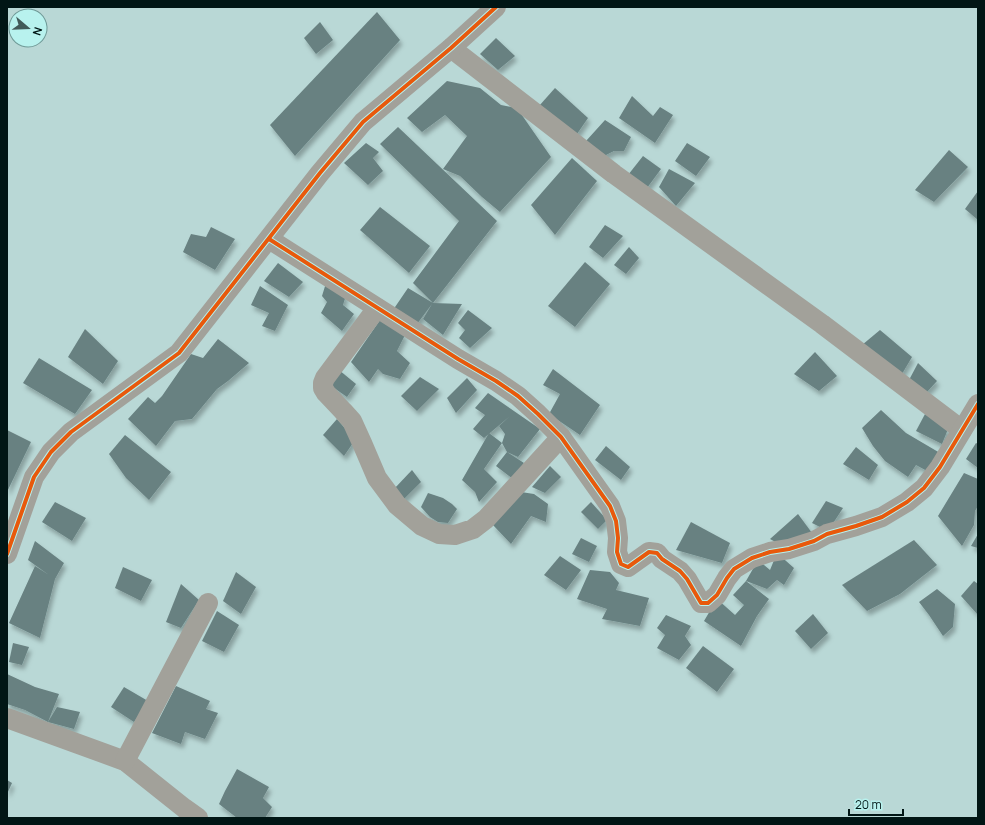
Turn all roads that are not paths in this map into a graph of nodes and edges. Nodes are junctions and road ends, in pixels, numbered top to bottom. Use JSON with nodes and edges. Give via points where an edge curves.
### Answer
{"nodes":[{"id":1,"x":496,"y":7,"type":"edge"},
{"id":2,"x":451,"y":48,"type":"junction"},
{"id":3,"x":269,"y":239,"type":"junction"},
{"id":4,"x":377,"y":308,"type":"junction"},
{"id":5,"x":978,"y":404,"type":"edge"},
{"id":6,"x":962,"y":430,"type":"junction"},
{"id":7,"x":561,"y":437,"type":"junction"},
{"id":8,"x":7,"y":554,"type":"edge"},
{"id":9,"x":208,"y":603,"type":"dead end"},
{"id":10,"x":7,"y":718,"type":"edge"},
{"id":11,"x":126,"y":761,"type":"junction"},
{"id":12,"x":198,"y":818,"type":"edge"}],
"edges":[{"from":1,"to":2,"type":"street"},
{"from":2,"to":3,"type":"street","via":[[363,122]]},
{"from":2,"to":6,"type":"street","via":[[614,174],[822,324]]},
{"from":3,"to":4,"type":"street"},
{"from":3,"to":8,"type":"street","via":[[179,353],[71,432],[51,452],[34,477]]},
{"from":4,"to":7,"type":"street","via":[[518,396]]},
{"from":4,"to":7,"type":"street","via":[[325,378],[323,388],[352,421],[377,478],[397,505],[422,526],[439,534],[455,535],[473,528],[486,519]]},
{"from":5,"to":6,"type":"street"},
{"from":6,"to":7,"type":"street","via":[[924,488],[907,502],[882,517],[789,549],[752,558],[734,569],[717,595],[708,603],[701,603],[680,571],[657,553],[649,552],[628,567],[621,564],[617,552],[616,521],[610,506]]},
{"from":9,"to":11,"type":"street"},
{"from":10,"to":11,"type":"street"},
{"from":11,"to":12,"type":"street"}]}
